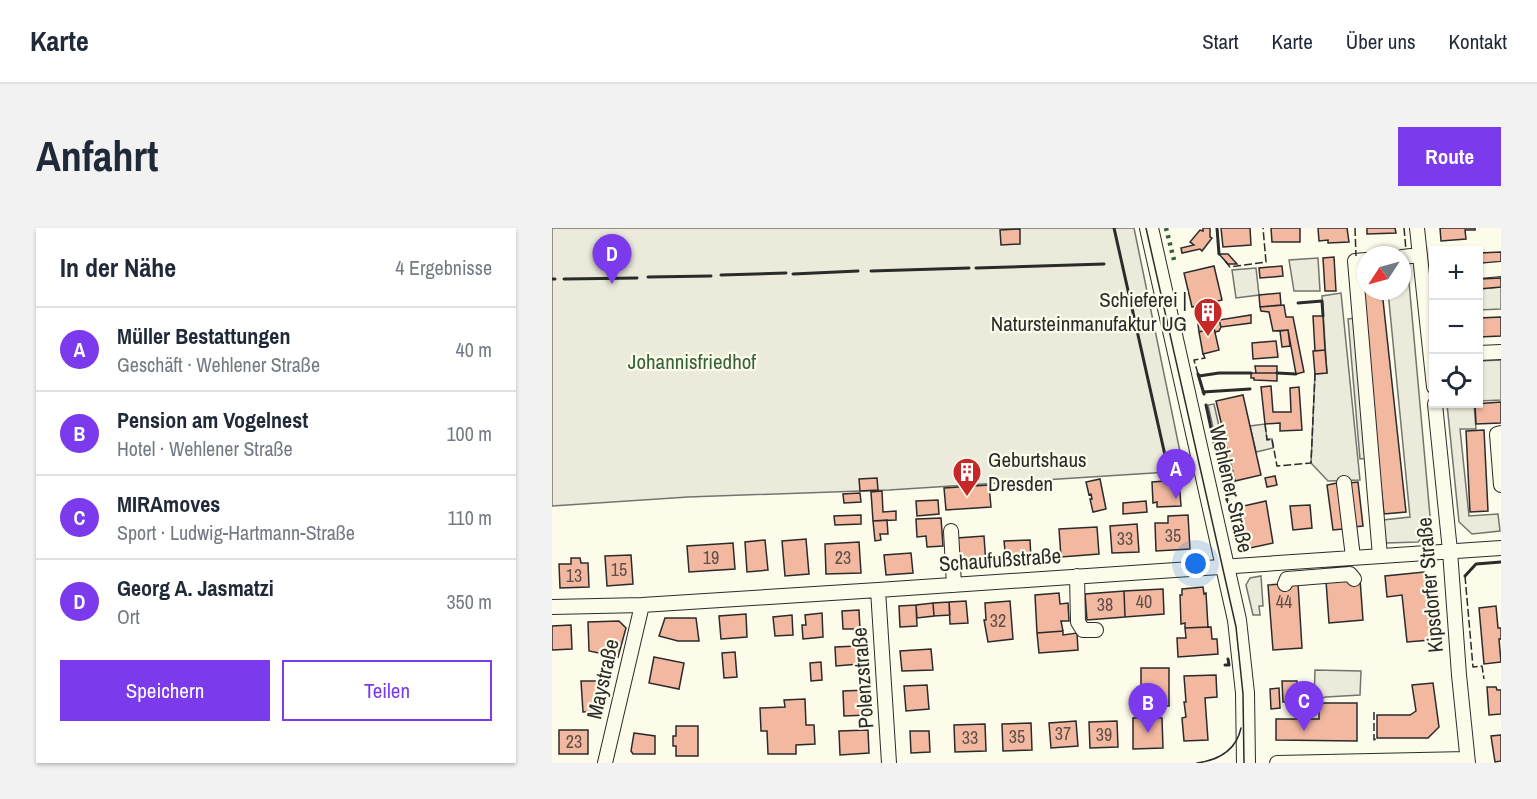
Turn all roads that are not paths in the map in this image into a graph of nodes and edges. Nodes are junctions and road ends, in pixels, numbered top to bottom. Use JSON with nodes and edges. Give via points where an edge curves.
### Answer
{"nodes":[{"id":1,"x":1149,"y":228,"type":"edge"},
{"id":2,"x":1417,"y":228,"type":"edge"},
{"id":3,"x":1425,"y":257,"type":"edge"},
{"id":4,"x":1357,"y":261,"type":"edge"},
{"id":5,"x":1501,"y":269,"type":"edge"},
{"id":6,"x":1483,"y":271,"type":"edge"},
{"id":7,"x":1357,"y":285,"type":"edge"},
{"id":8,"x":1358,"y":300,"type":"edge"},
{"id":9,"x":1501,"y":352,"type":"edge"},
{"id":10,"x":1483,"y":353,"type":"edge"},
{"id":11,"x":1432,"y":354,"type":"edge"},
{"id":12,"x":1435,"y":408,"type":"edge"},
{"id":13,"x":1501,"y":434,"type":"edge"},
{"id":14,"x":1344,"y":483,"type":"dead end"},
{"id":15,"x":1501,"y":485,"type":"edge"},
{"id":16,"x":951,"y":531,"type":"dead end"},
{"id":17,"x":1501,"y":548,"type":"edge"},
{"id":18,"x":1450,"y":551,"type":"junction"},
{"id":19,"x":1380,"y":556,"type":"junction"},
{"id":20,"x":1353,"y":557,"type":"junction"},
{"id":21,"x":1315,"y":560,"type":"junction"},
{"id":22,"x":1225,"y":566,"type":"junction"},
{"id":23,"x":1077,"y":576,"type":"junction"},
{"id":24,"x":1316,"y":577,"type":"junction"},
{"id":25,"x":1354,"y":579,"type":"dead end"},
{"id":26,"x":1285,"y":584,"type":"dead end"},
{"id":27,"x":954,"y":585,"type":"junction"},
{"id":28,"x":878,"y":590,"type":"junction"},
{"id":29,"x":642,"y":604,"type":"junction"},
{"id":30,"x":552,"y":607,"type":"edge"},
{"id":31,"x":1096,"y":630,"type":"dead end"},
{"id":32,"x":1468,"y":761,"type":"edge"},
{"id":33,"x":604,"y":763,"type":"edge"},
{"id":34,"x":889,"y":763,"type":"edge"},
{"id":35,"x":1246,"y":763,"type":"edge"},
{"id":36,"x":1277,"y":763,"type":"edge"}],
"edges":[{"from":1,"to":22,"type":"main road","name":"Wehlener Straße"},
{"from":2,"to":3,"type":"street"},
{"from":3,"to":11,"type":"street"},
{"from":4,"to":7,"type":"street"},
{"from":5,"to":6,"type":"street"},
{"from":8,"to":19,"type":"street"},
{"from":9,"to":10,"type":"street"},
{"from":12,"to":18,"type":"street","name":"Kipsdorfer Straße"},
{"from":13,"to":15,"type":"street","via":[[1497,434]]},
{"from":14,"to":20,"type":"street"},
{"from":16,"to":27,"type":"street"},
{"from":17,"to":18,"type":"street","name":"Schaufußstraße"},
{"from":18,"to":19,"type":"street","name":"Schaufußstraße"},
{"from":18,"to":32,"type":"street","name":"Kipsdorfer Straße"},
{"from":19,"to":20,"type":"street","name":"Schaufußstraße"},
{"from":20,"to":21,"type":"street","name":"Schaufußstraße"},
{"from":21,"to":22,"type":"street","name":"Schaufußstraße"},
{"from":21,"to":24,"type":"street"},
{"from":22,"to":23,"type":"street","name":"Schaufußstraße"},
{"from":22,"to":35,"type":"main road","name":"Wehlener Straße","via":[[1243,665]]},
{"from":23,"to":27,"type":"street","name":"Schaufußstraße"},
{"from":23,"to":31,"type":"street","via":[[1078,622],[1083,630]]},
{"from":24,"to":25,"type":"street","via":[[1350,574]]},
{"from":24,"to":26,"type":"street","via":[[1287,579]]},
{"from":27,"to":28,"type":"street","name":"Schaufußstraße"},
{"from":28,"to":29,"type":"street","name":"Schaufußstraße"},
{"from":28,"to":34,"type":"street","name":"Polenzstraße"},
{"from":29,"to":30,"type":"street","name":"Schaufußstraße"},
{"from":29,"to":33,"type":"street","name":"Maystraße"},
{"from":32,"to":36,"type":"street"}]}
